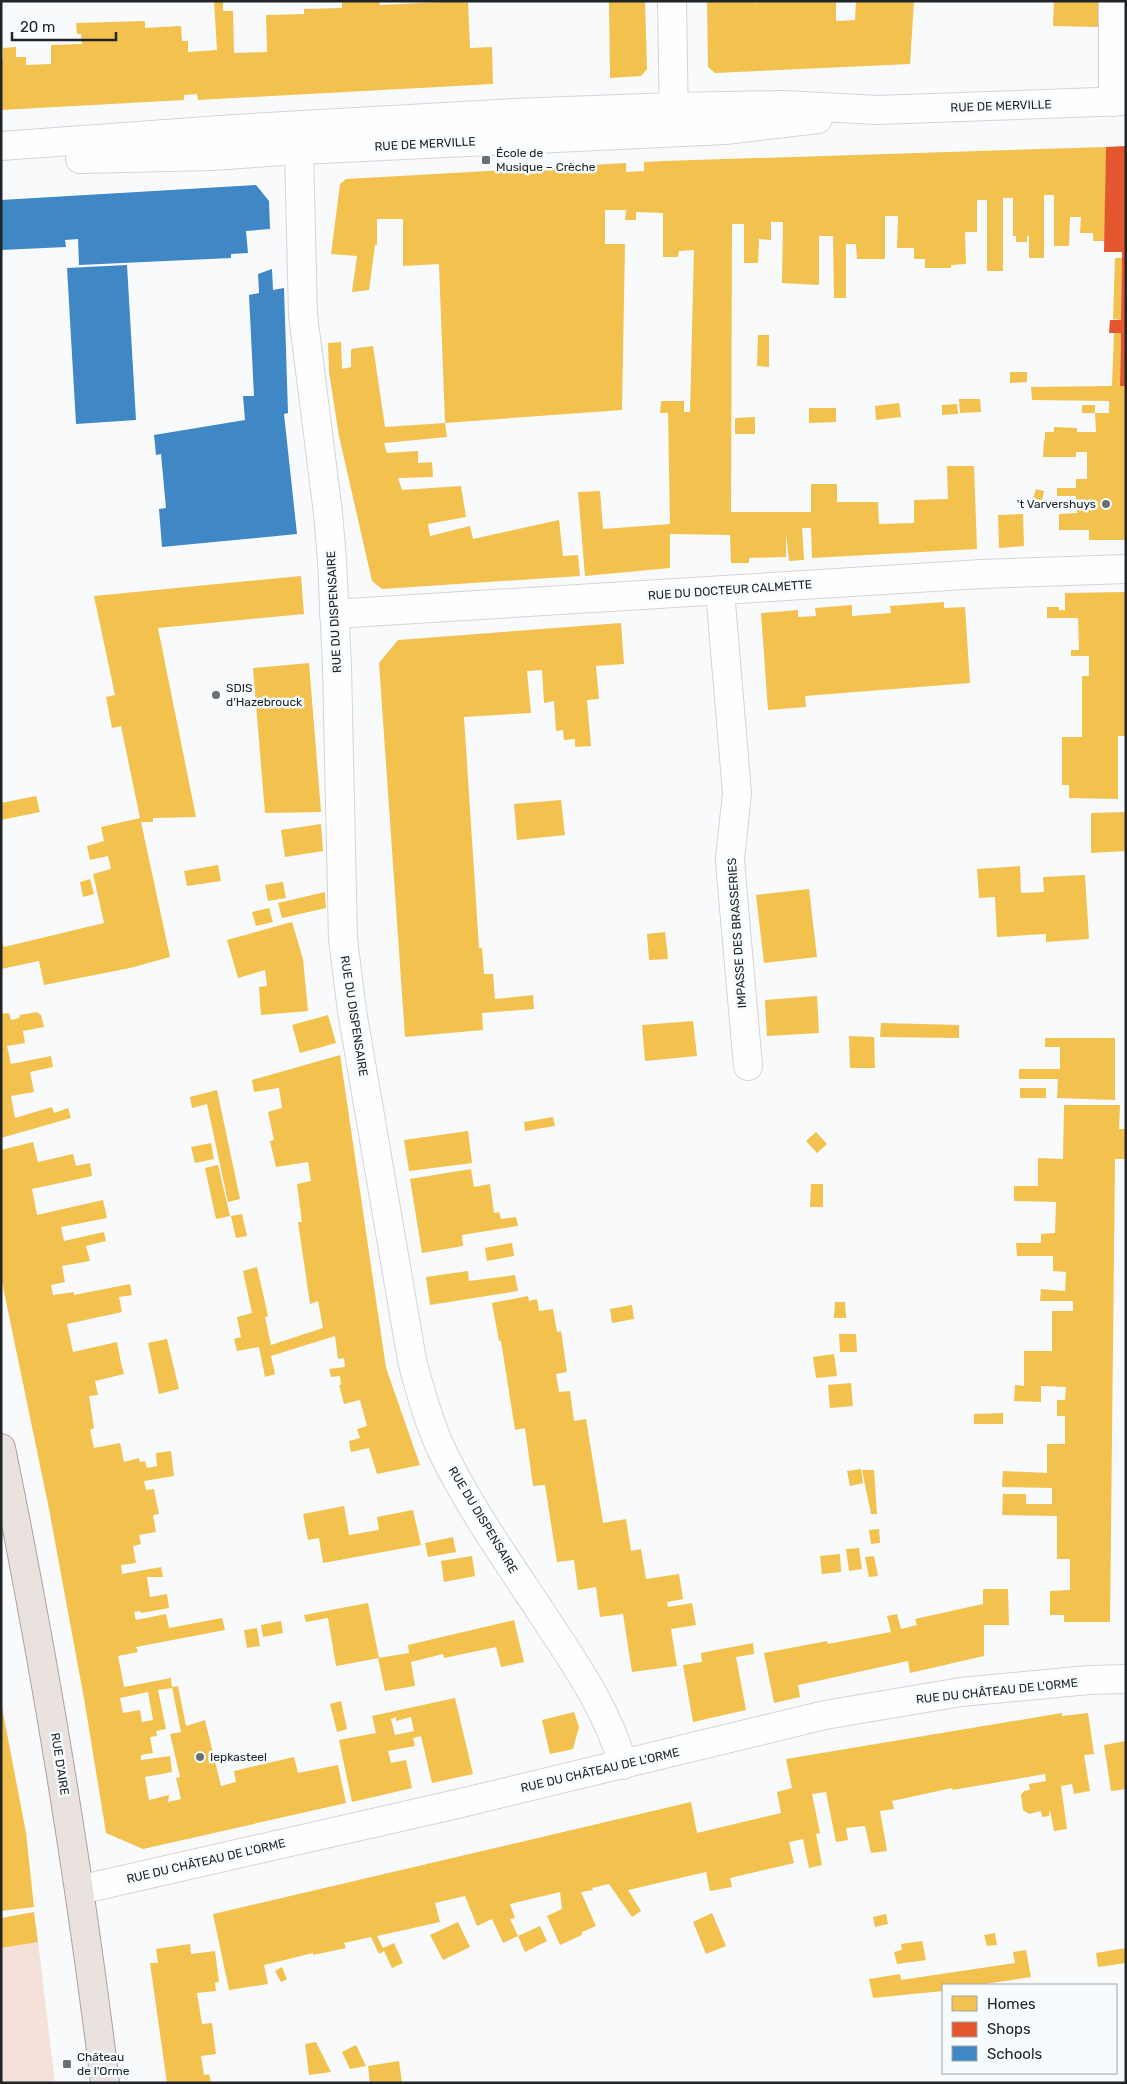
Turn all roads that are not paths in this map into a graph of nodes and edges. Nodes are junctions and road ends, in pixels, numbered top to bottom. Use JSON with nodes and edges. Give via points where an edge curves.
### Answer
{"nodes":[{"id":1,"x":672,"y":1,"type":"edge"},
{"id":2,"x":1113,"y":1,"type":"edge"},
{"id":3,"x":1119,"y":102,"type":"edge"},
{"id":4,"x":674,"y":120,"type":"junction"},
{"id":5,"x":1,"y":146,"type":"edge"},
{"id":6,"x":299,"y":150,"type":"junction"},
{"id":7,"x":1,"y":162,"type":"edge"},
{"id":8,"x":1126,"y":569,"type":"edge"},
{"id":9,"x":720,"y":591,"type":"junction"},
{"id":10,"x":334,"y":614,"type":"junction"},
{"id":11,"x":748,"y":1066,"type":"dead end"},
{"id":12,"x":1,"y":1448,"type":"edge"},
{"id":13,"x":10,"y":1534,"type":"edge"},
{"id":14,"x":1126,"y":1679,"type":"edge"},
{"id":15,"x":624,"y":1764,"type":"junction"},
{"id":16,"x":79,"y":1890,"type":"junction"},
{"id":17,"x":104,"y":2083,"type":"edge"}],
"edges":[{"from":1,"to":4,"type":"street"},
{"from":2,"to":3,"type":"street"},
{"from":3,"to":4,"type":"street","name":"RUE DE MERVILLE","via":[[877,110],[784,105]]},
{"from":4,"to":5,"type":"street","name":"RUE DE MERVILLE","via":[[513,113]]},
{"from":4,"to":6,"type":"street","name":"RUE DE MERVILLE"},
{"from":6,"to":7,"type":"street","name":"RUE DE MERVILLE"},
{"from":6,"to":10,"type":"street","name":"RUE DU DISPENSAIRE","via":[[303,315],[328,513]]},
{"from":8,"to":9,"type":"street","name":"RUE DU DOCTEUR CALMETTE","via":[[982,574]]},
{"from":9,"to":10,"type":"street","name":"RUE DU DOCTEUR CALMETTE"},
{"from":9,"to":11,"type":"street","name":"IMPASSE DES BRASSERIES","via":[[737,793],[730,859]]},
{"from":10,"to":15,"type":"street","name":"RUE DU DISPENSAIRE","via":[[343,939],[348,988],[412,1360],[426,1408],[454,1475],[586,1681],[611,1726]]},
{"from":12,"to":13,"type":"main road","name":"RUE D'AIRE"},
{"from":13,"to":16,"type":"main road","name":"RUE D'AIRE","via":[[50,1697]]},
{"from":14,"to":15,"type":"street","name":"RUE DU CHÂTEAU DE L'ORME","via":[[961,1692],[860,1709],[782,1724]]},
{"from":15,"to":16,"type":"street","name":"RUE DU CHÂTEAU DE L'ORME"},
{"from":16,"to":17,"type":"main road","name":"RUE D'AIRE"}]}
